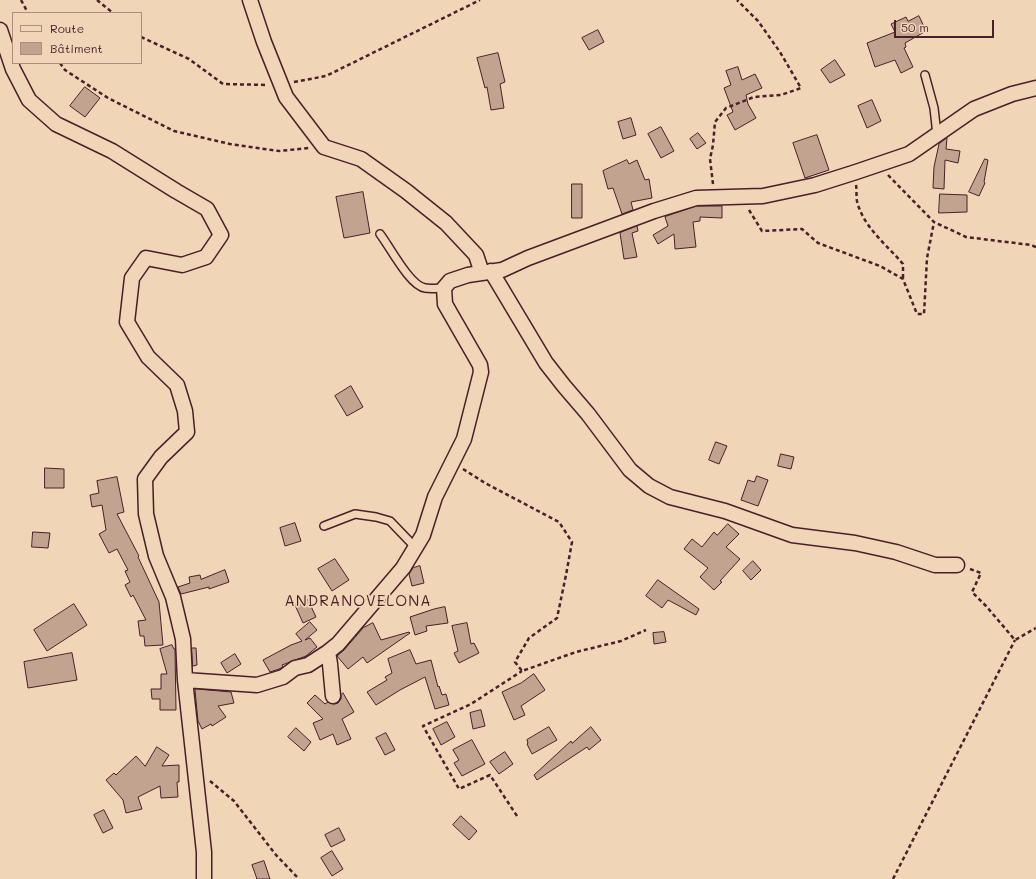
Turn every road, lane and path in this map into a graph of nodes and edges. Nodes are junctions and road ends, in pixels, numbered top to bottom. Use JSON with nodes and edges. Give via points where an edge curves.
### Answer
{"nodes":[{"id":1,"x":21,"y":0,"type":"edge"},
{"id":2,"x":97,"y":0,"type":"edge"},
{"id":3,"x":250,"y":0,"type":"edge"},
{"id":4,"x":480,"y":0,"type":"edge"},
{"id":5,"x":27,"y":12,"type":"edge"},
{"id":6,"x":112,"y":12,"type":"edge"},
{"id":7,"x":0,"y":30,"type":"edge"},
{"id":8,"x":142,"y":37,"type":"edge"},
{"id":9,"x":61,"y":64,"type":"edge"},
{"id":10,"x":925,"y":75,"type":"dead end"},
{"id":11,"x":281,"y":85,"type":"junction"},
{"id":12,"x":1036,"y":88,"type":"edge"},
{"id":13,"x":937,"y":135,"type":"junction"},
{"id":14,"x":324,"y":147,"type":"junction"},
{"id":15,"x":878,"y":164,"type":"junction"},
{"id":16,"x":856,"y":172,"type":"junction"},
{"id":17,"x":380,"y":234,"type":"dead end"},
{"id":18,"x":1036,"y":247,"type":"edge"},
{"id":19,"x":486,"y":272,"type":"junction"},
{"id":20,"x":903,"y":279,"type":"dead end"},
{"id":21,"x":444,"y":288,"type":"junction"},
{"id":22,"x":453,"y":462,"type":"junction"},
{"id":23,"x":324,"y":526,"type":"dead end"},
{"id":24,"x":415,"y":547,"type":"junction"},
{"id":25,"x":957,"y":564,"type":"joint"},
{"id":26,"x":1036,"y":628,"type":"edge"},
{"id":27,"x":646,"y":630,"type":"dead end"},
{"id":28,"x":1016,"y":640,"type":"junction"},
{"id":29,"x":328,"y":652,"type":"junction"},
{"id":30,"x":522,"y":671,"type":"junction"},
{"id":31,"x":184,"y":680,"type":"junction"},
{"id":32,"x":333,"y":696,"type":"dead end"},
{"id":33,"x":196,"y":769,"type":"junction"},
{"id":34,"x":517,"y":816,"type":"dead end"},
{"id":35,"x":204,"y":879,"type":"edge"},
{"id":36,"x":299,"y":879,"type":"edge"},
{"id":37,"x":893,"y":879,"type":"edge"}],
"edges":[{"from":1,"to":5,"type":"path"},
{"from":2,"to":6,"type":"path"},
{"from":3,"to":11,"type":"street"},
{"from":4,"to":11,"type":"path","via":[[326,76]]},
{"from":7,"to":31,"type":"street","via":[[13,69],[29,100],[56,124],[112,151],[207,209],[221,235],[206,257],[182,265],[146,258],[132,278],[128,322],[148,357],[177,385],[185,411],[187,432],[161,457],[145,479],[146,514],[156,556],[173,597],[183,639]]},
{"from":8,"to":11,"type":"path","via":[[189,59],[223,84]]},
{"from":9,"to":14,"type":"path","via":[[65,70],[108,98],[174,131],[230,144],[279,151]]},
{"from":10,"to":13,"type":"lane","via":[[934,108]]},
{"from":11,"to":14,"type":"street","via":[[286,98]]},
{"from":12,"to":13,"type":"street","via":[[1012,94],[974,109]]},
{"from":13,"to":15,"type":"street","via":[[909,154]]},
{"from":14,"to":19,"type":"street","via":[[361,159],[406,191],[446,223],[476,255]]},
{"from":15,"to":16,"type":"street"},
{"from":15,"to":18,"type":"path","via":[[934,222],[966,237]]},
{"from":16,"to":19,"type":"street","via":[[815,185],[763,196],[696,198],[640,216],[502,270]]},
{"from":16,"to":20,"type":"path","via":[[857,200],[865,220],[903,264]]},
{"from":17,"to":21,"type":"lane","via":[[414,283],[425,288]]},
{"from":19,"to":21,"type":"street","via":[[450,281]]},
{"from":19,"to":25,"type":"street","via":[[546,363],[630,470],[649,486],[670,497],[725,511],[792,535],[855,543],[896,552],[935,565]]},
{"from":21,"to":22,"type":"street","via":[[445,304],[480,364],[481,372],[464,439]]},
{"from":22,"to":24,"type":"street","via":[[435,497],[423,535]]},
{"from":22,"to":30,"type":"path","via":[[485,483],[560,522],[572,542],[557,618],[529,638],[515,662]]},
{"from":23,"to":24,"type":"lane","via":[[355,514],[376,516],[390,521]]},
{"from":24,"to":29,"type":"street","via":[[403,568],[338,644]]},
{"from":25,"to":28,"type":"path","via":[[981,573],[972,592]]},
{"from":26,"to":28,"type":"path"},
{"from":27,"to":30,"type":"path","via":[[621,641],[576,652]]},
{"from":28,"to":37,"type":"path"},
{"from":29,"to":31,"type":"street","via":[[308,665],[295,668],[283,677],[257,684]]},
{"from":29,"to":32,"type":"street"},
{"from":30,"to":34,"type":"path","via":[[471,704],[423,726],[459,789],[490,775]]},
{"from":31,"to":33,"type":"street"},
{"from":33,"to":35,"type":"street"},
{"from":33,"to":36,"type":"path","via":[[234,801],[276,855]]}]}
